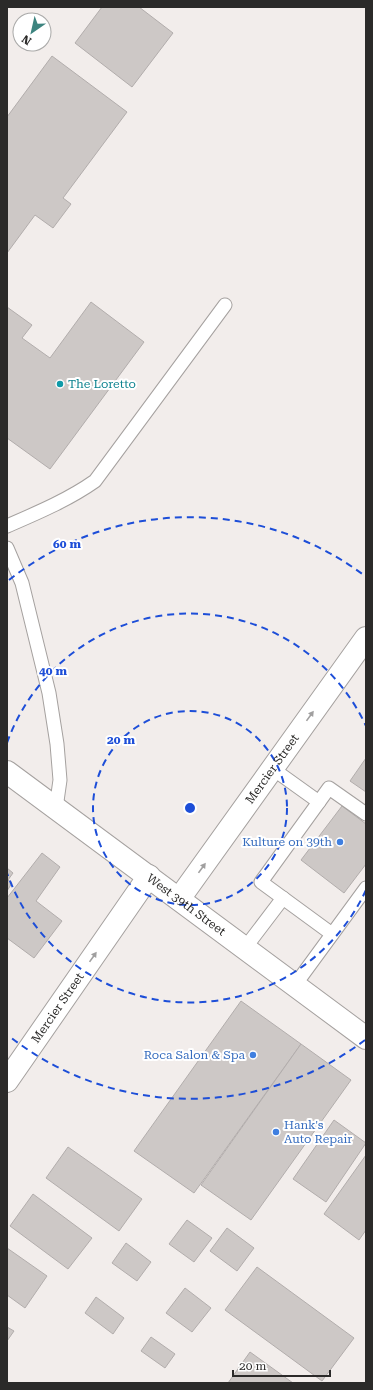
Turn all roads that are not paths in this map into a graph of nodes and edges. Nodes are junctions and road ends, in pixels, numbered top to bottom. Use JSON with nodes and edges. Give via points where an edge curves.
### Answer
{"nodes":[{"id":1,"x":226,"y":305,"type":"dead end"},
{"id":2,"x":7,"y":526,"type":"edge"},
{"id":3,"x":7,"y":548,"type":"edge"},
{"id":4,"x":366,"y":638,"type":"edge"},
{"id":5,"x":273,"y":769,"type":"junction"},
{"id":6,"x":7,"y":772,"type":"edge"},
{"id":7,"x":319,"y":802,"type":"junction"},
{"id":8,"x":56,"y":808,"type":"junction"},
{"id":9,"x":366,"y":814,"type":"edge"},
{"id":10,"x":149,"y":876,"type":"junction"},
{"id":11,"x":366,"y":888,"type":"edge"},
{"id":12,"x":283,"y":898,"type":"junction"},
{"id":13,"x":179,"y":899,"type":"junction"},
{"id":14,"x":332,"y":934,"type":"junction"},
{"id":15,"x":245,"y":948,"type":"junction"},
{"id":16,"x":295,"y":985,"type":"junction"},
{"id":17,"x":366,"y":1038,"type":"edge"},
{"id":18,"x":9,"y":1075,"type":"edge"}],
"edges":[{"from":1,"to":2,"type":"lane","via":[[94,481],[75,494]]},
{"from":3,"to":8,"type":"lane","via":[[22,583],[49,693],[60,780]]},
{"from":5,"to":4,"type":"street","name":"Mercier Street","one_way":true},
{"from":5,"to":7,"type":"lane"},
{"from":13,"to":5,"type":"street","name":"Mercier Street","one_way":true},
{"from":6,"to":8,"type":"street","name":"West 39th Street"},
{"from":7,"to":9,"type":"lane","via":[[329,788]]},
{"from":7,"to":12,"type":"lane","via":[[261,882]]},
{"from":8,"to":10,"type":"street","name":"West 39th Street"},
{"from":10,"to":13,"type":"street","name":"West 39th Street"},
{"from":18,"to":10,"type":"street","name":"Mercier Street","one_way":true},
{"from":11,"to":14,"type":"lane"},
{"from":12,"to":14,"type":"lane"},
{"from":12,"to":15,"type":"lane"},
{"from":13,"to":15,"type":"street","name":"West 39th Street"},
{"from":14,"to":16,"type":"lane"},
{"from":15,"to":16,"type":"street","name":"West 39th Street"},
{"from":16,"to":17,"type":"street","name":"West 39th Street"}]}
